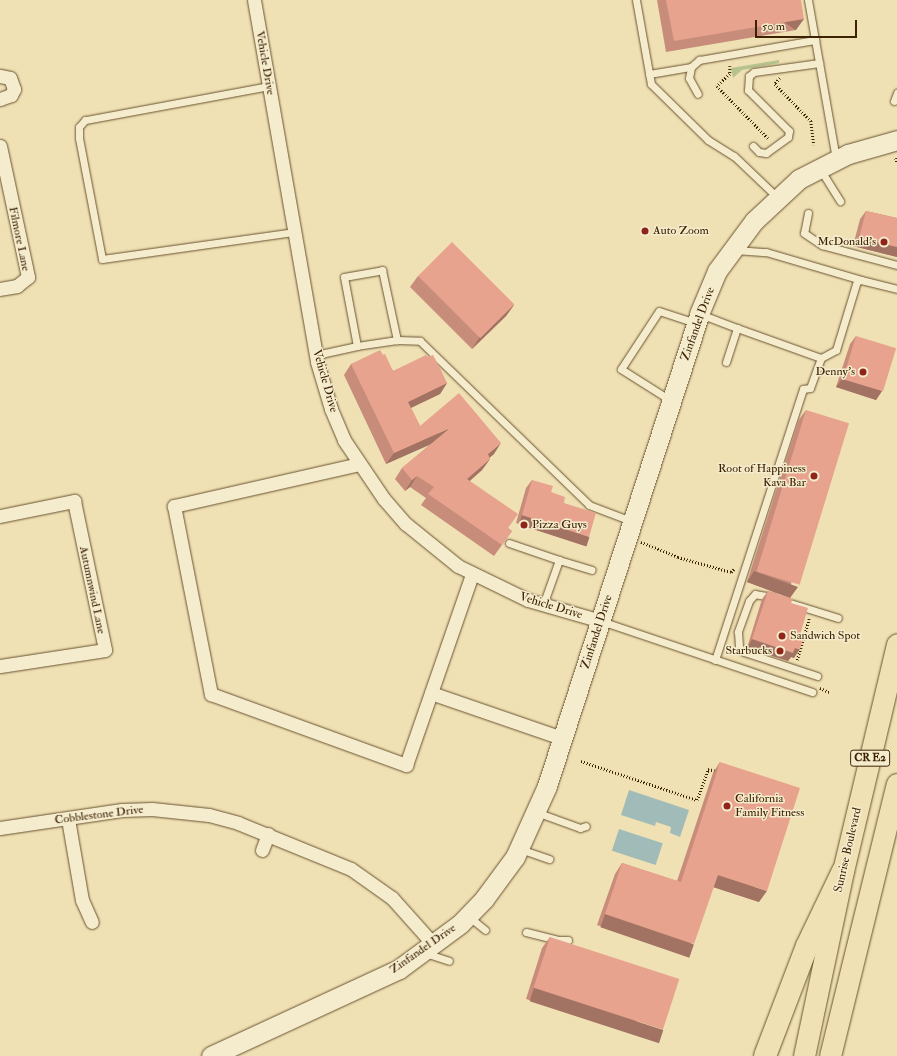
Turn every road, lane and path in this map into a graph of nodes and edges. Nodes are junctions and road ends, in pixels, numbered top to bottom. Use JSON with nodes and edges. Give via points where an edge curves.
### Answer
{"nodes":[{"id":1,"x":254,"y":0,"type":"edge"},
{"id":2,"x":636,"y":0,"type":"edge"},
{"id":3,"x":808,"y":0,"type":"edge"},
{"id":4,"x":815,"y":40,"type":"junction"},
{"id":5,"x":820,"y":63,"type":"junction"},
{"id":6,"x":691,"y":67,"type":"junction"},
{"id":7,"x":782,"y":68,"type":"junction"},
{"id":8,"x":649,"y":74,"type":"junction"},
{"id":9,"x":0,"y":76,"type":"edge"},
{"id":10,"x":269,"y":86,"type":"junction"},
{"id":11,"x":897,"y":93,"type":"edge"},
{"id":12,"x":698,"y":94,"type":"dead end"},
{"id":13,"x":0,"y":100,"type":"edge"},
{"id":14,"x":894,"y":101,"type":"dead end"},
{"id":15,"x":814,"y":145,"type":"dead end"},
{"id":16,"x":0,"y":146,"type":"edge"},
{"id":17,"x":753,"y":146,"type":"dead end"},
{"id":18,"x":897,"y":149,"type":"edge"},
{"id":19,"x":836,"y":160,"type":"junction"},
{"id":20,"x":897,"y":163,"type":"edge"},
{"id":21,"x":820,"y":169,"type":"junction"},
{"id":22,"x":776,"y":197,"type":"junction"},
{"id":23,"x":840,"y":201,"type":"dead end"},
{"id":24,"x":808,"y":213,"type":"dead end"},
{"id":25,"x":295,"y":232,"type":"junction"},
{"id":26,"x":731,"y":250,"type":"junction"},
{"id":27,"x":897,"y":265,"type":"edge"},
{"id":28,"x":861,"y":280,"type":"junction"},
{"id":29,"x":0,"y":289,"type":"edge"},
{"id":30,"x":897,"y":289,"type":"edge"},
{"id":31,"x":698,"y":318,"type":"junction"},
{"id":32,"x":737,"y":328,"type":"junction"},
{"id":33,"x":397,"y":340,"type":"junction"},
{"id":34,"x":357,"y":346,"type":"junction"},
{"id":35,"x":316,"y":354,"type":"junction"},
{"id":36,"x":821,"y":358,"type":"junction"},
{"id":37,"x":726,"y":362,"type":"dead end"},
{"id":38,"x":672,"y":400,"type":"junction"},
{"id":39,"x":359,"y":464,"type":"junction"},
{"id":40,"x":0,"y":516,"type":"edge"},
{"id":41,"x":633,"y":522,"type":"junction"},
{"id":42,"x":641,"y":542,"type":"dead end"},
{"id":43,"x":509,"y":543,"type":"edge"},
{"id":44,"x":558,"y":560,"type":"junction"},
{"id":45,"x":747,"y":561,"type":"junction"},
{"id":46,"x":592,"y":570,"type":"dead end"},
{"id":47,"x":472,"y":574,"type":"junction"},
{"id":48,"x":543,"y":605,"type":"junction"},
{"id":49,"x":801,"y":606,"type":"junction"},
{"id":50,"x":838,"y":618,"type":"dead end"},
{"id":51,"x":601,"y":621,"type":"junction"},
{"id":52,"x":897,"y":644,"type":"edge"},
{"id":53,"x":715,"y":660,"type":"junction"},
{"id":54,"x":0,"y":666,"type":"edge"},
{"id":55,"x":794,"y":669,"type":"junction"},
{"id":56,"x":818,"y":676,"type":"dead end"},
{"id":57,"x":813,"y":689,"type":"joint"},
{"id":58,"x":829,"y":692,"type":"dead end"},
{"id":59,"x":431,"y":693,"type":"junction"},
{"id":60,"x":562,"y":738,"type":"junction"},
{"id":61,"x":581,"y":761,"type":"dead end"},
{"id":62,"x":722,"y":773,"type":"edge"},
{"id":63,"x":897,"y":784,"type":"edge"},
{"id":64,"x":536,"y":812,"type":"junction"},
{"id":65,"x":68,"y":818,"type":"junction"},
{"id":66,"x":586,"y":826,"type":"dead end"},
{"id":67,"x":0,"y":828,"type":"edge"},
{"id":68,"x":268,"y":834,"type":"junction"},
{"id":69,"x":519,"y":848,"type":"junction"},
{"id":70,"x":262,"y":850,"type":"dead end"},
{"id":71,"x":550,"y":859,"type":"dead end"},
{"id":72,"x":843,"y":871,"type":"junction"},
{"id":73,"x":468,"y":916,"type":"junction"},
{"id":74,"x":92,"y":922,"type":"dead end"},
{"id":75,"x":485,"y":930,"type":"dead end"},
{"id":76,"x":526,"y":932,"type":"dead end"},
{"id":77,"x":568,"y":940,"type":"dead end"},
{"id":78,"x":428,"y":949,"type":"junction"},
{"id":79,"x":449,"y":961,"type":"dead end"},
{"id":80,"x":218,"y":1055,"type":"edge"},
{"id":81,"x":765,"y":1056,"type":"edge"},
{"id":82,"x":804,"y":1056,"type":"edge"},
{"id":83,"x":830,"y":1056,"type":"edge"}],
"edges":[{"from":1,"to":10,"type":"street","name":"Vehicle Drive"},
{"from":2,"to":8,"type":"lane"},
{"from":3,"to":4,"type":"lane"},
{"from":4,"to":5,"type":"lane"},
{"from":4,"to":6,"type":"lane","via":[[699,60]]},
{"from":5,"to":7,"type":"lane"},
{"from":5,"to":19,"type":"lane"},
{"from":6,"to":8,"type":"lane"},
{"from":6,"to":12,"type":"lane","via":[[689,78]]},
{"from":7,"to":15,"type":"path","via":[[784,75],[775,84],[811,121]]},
{"from":7,"to":17,"type":"lane","via":[[754,72],[749,76],[748,90],[789,131],[788,137],[766,153],[759,152]]},
{"from":8,"to":22,"type":"lane","via":[[651,84],[708,140],[734,156]]},
{"from":9,"to":13,"type":"street","via":[[10,78],[14,89],[11,95]]},
{"from":10,"to":25,"type":"street","name":"Vehicle Drive"},
{"from":10,"to":25,"type":"lane","via":[[85,120],[79,127],[79,138],[102,259]]},
{"from":11,"to":14,"type":"lane"},
{"from":16,"to":29,"type":"street","name":"Filmore Lane","via":[[28,277],[18,286]]},
{"from":18,"to":19,"type":"street","name":"Zinfandel Drive","via":[[848,154]]},
{"from":18,"to":20,"type":"path"},
{"from":19,"to":21,"type":"street","name":"Zinfandel Drive"},
{"from":21,"to":22,"type":"street","name":"Zinfandel Drive","via":[[799,179]]},
{"from":21,"to":23,"type":"lane"},
{"from":22,"to":26,"type":"street","name":"Zinfandel Drive"},
{"from":24,"to":27,"type":"lane","via":[[804,233],[822,245]]},
{"from":25,"to":35,"type":"street","name":"Vehicle Drive"},
{"from":26,"to":28,"type":"lane","via":[[766,252]]},
{"from":26,"to":31,"type":"street","name":"Zinfandel Drive","via":[[717,271]]},
{"from":28,"to":30,"type":"lane"},
{"from":28,"to":36,"type":"lane","via":[[857,281],[836,350]]},
{"from":31,"to":32,"type":"lane"},
{"from":31,"to":38,"type":"street","name":"Zinfandel Drive"},
{"from":31,"to":38,"type":"lane","via":[[659,311],[621,369]]},
{"from":32,"to":36,"type":"lane"},
{"from":32,"to":37,"type":"lane"},
{"from":33,"to":34,"type":"lane"},
{"from":33,"to":34,"type":"lane","via":[[382,270],[344,277]]},
{"from":33,"to":41,"type":"lane","via":[[420,341],[589,506]]},
{"from":34,"to":35,"type":"lane"},
{"from":35,"to":39,"type":"street","name":"Vehicle Drive","via":[[331,409],[344,440]]},
{"from":36,"to":45,"type":"lane","via":[[810,388],[803,389]]},
{"from":38,"to":41,"type":"street","name":"Zinfandel Drive"},
{"from":39,"to":47,"type":"street","name":"Vehicle Drive","via":[[406,524],[431,546]]},
{"from":39,"to":59,"type":"street","via":[[174,506],[211,694],[406,765]]},
{"from":40,"to":54,"type":"street","name":"Autumnwind Lane","via":[[74,501],[105,650]]},
{"from":41,"to":51,"type":"street","name":"Zinfandel Drive"},
{"from":42,"to":45,"type":"path","via":[[674,553],[678,557],[731,572]]},
{"from":43,"to":44,"type":"lane"},
{"from":44,"to":46,"type":"lane"},
{"from":44,"to":48,"type":"lane"},
{"from":45,"to":53,"type":"lane"},
{"from":47,"to":48,"type":"street","name":"Vehicle Drive","via":[[507,592]]},
{"from":47,"to":59,"type":"street"},
{"from":48,"to":51,"type":"street","name":"Vehicle Drive"},
{"from":49,"to":50,"type":"lane"},
{"from":49,"to":55,"type":"path","via":[[801,612],[810,615]]},
{"from":49,"to":55,"type":"lane","via":[[755,594],[749,601],[737,641],[744,652]]},
{"from":51,"to":53,"type":"lane"},
{"from":51,"to":60,"type":"street","name":"Zinfandel Drive"},
{"from":52,"to":72,"type":"main road","name":"Sunrise Boulevard","number":"CR E2"},
{"from":53,"to":57,"type":"lane"},
{"from":55,"to":56,"type":"lane"},
{"from":57,"to":58,"type":"path"},
{"from":59,"to":60,"type":"street"},
{"from":60,"to":64,"type":"street","name":"Zinfandel Drive"},
{"from":61,"to":62,"type":"path","via":[[697,800],[708,769]]},
{"from":63,"to":83,"type":"main road"},
{"from":64,"to":66,"type":"lane","via":[[580,828]]},
{"from":64,"to":69,"type":"street","name":"Zinfandel Drive"},
{"from":65,"to":67,"type":"street","name":"Cobblestone Drive"},
{"from":65,"to":68,"type":"street","name":"Cobblestone Drive","via":[[122,810],[181,811],[231,821]]},
{"from":65,"to":74,"type":"street","via":[[82,900]]},
{"from":68,"to":70,"type":"street"},
{"from":68,"to":78,"type":"street","name":"Cobblestone Drive","via":[[329,858],[372,882],[410,916]]},
{"from":69,"to":71,"type":"lane"},
{"from":69,"to":73,"type":"street","name":"Zinfandel Drive","via":[[484,899]]},
{"from":72,"to":81,"type":"highway","via":[[807,946]]},
{"from":72,"to":82,"type":"main road","name":"Sunrise Boulevard","number":"CR E2"},
{"from":73,"to":75,"type":"lane"},
{"from":73,"to":78,"type":"street","name":"Zinfandel Drive"},
{"from":76,"to":77,"type":"lane"},
{"from":78,"to":79,"type":"lane"},
{"from":78,"to":80,"type":"street","name":"Zinfandel Drive","via":[[392,972]]}]}
